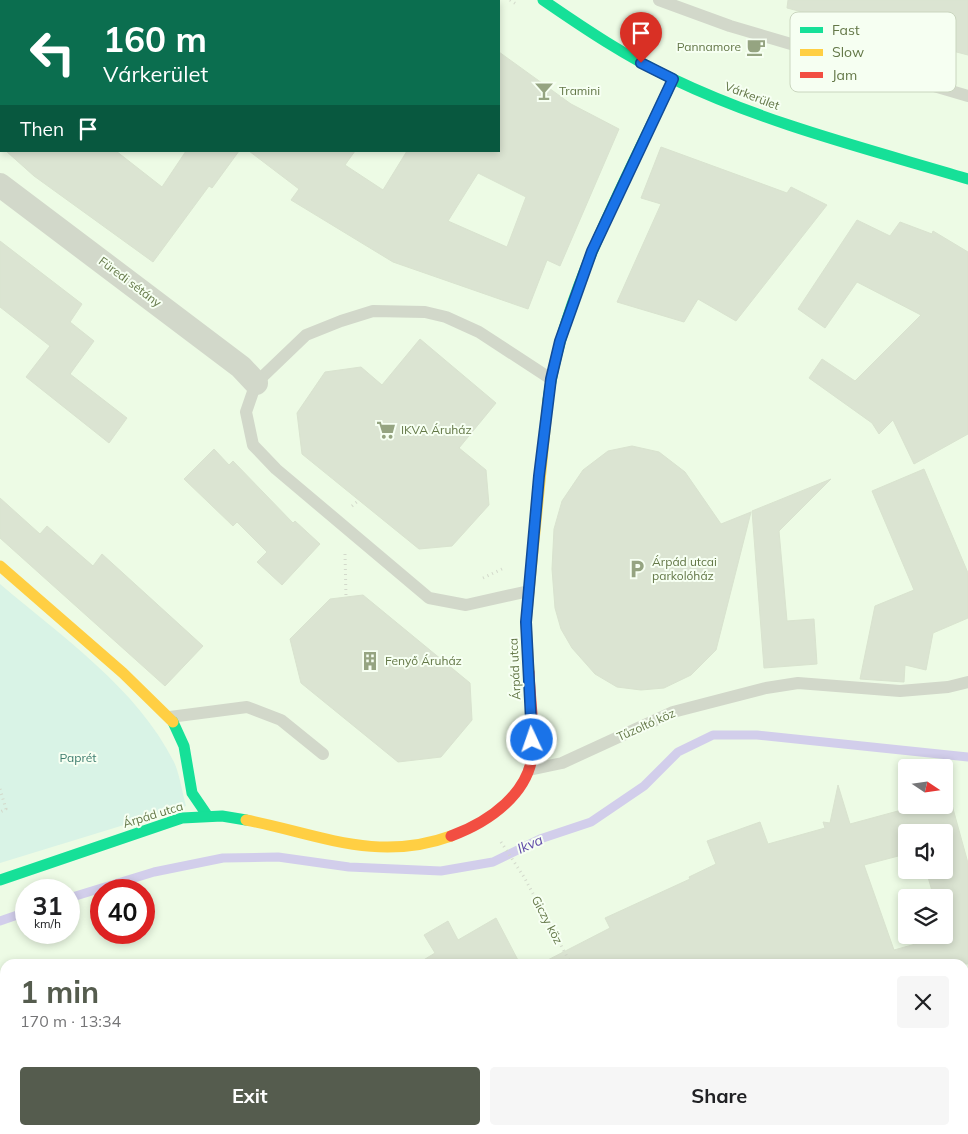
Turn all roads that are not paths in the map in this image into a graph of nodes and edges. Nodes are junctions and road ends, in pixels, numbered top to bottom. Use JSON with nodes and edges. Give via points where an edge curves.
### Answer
{"nodes":[{"id":1,"x":543,"y":0,"type":"edge"},
{"id":2,"x":659,"y":0,"type":"edge"},
{"id":3,"x":790,"y":44,"type":"edge"},
{"id":4,"x":673,"y":79,"type":"junction"},
{"id":5,"x":954,"y":92,"type":"edge"},
{"id":6,"x":968,"y":96,"type":"edge"},
{"id":7,"x":968,"y":179,"type":"edge"},
{"id":8,"x":0,"y":185,"type":"edge"},
{"id":9,"x":551,"y":379,"type":"junction"},
{"id":10,"x":256,"y":383,"type":"junction"},
{"id":11,"x":0,"y":566,"type":"edge"},
{"id":12,"x":529,"y":591,"type":"junction"},
{"id":13,"x":968,"y":682,"type":"edge"},
{"id":14,"x":170,"y":717,"type":"junction"},
{"id":15,"x":323,"y":754,"type":"dead end"},
{"id":16,"x":529,"y":770,"type":"junction"},
{"id":17,"x":207,"y":814,"type":"junction"},
{"id":18,"x":0,"y":880,"type":"edge"}],
"edges":[{"from":1,"to":4,"type":"street","name":"Várkerület","via":[[626,55]]},
{"from":2,"to":3,"type":"lane"},
{"from":4,"to":7,"type":"street","name":"Várkerület","via":[[781,122]]},
{"from":4,"to":9,"type":"street","name":"Árpád utca","via":[[592,251],[560,341]]},
{"from":5,"to":6,"type":"lane"},
{"from":8,"to":10,"type":"street","name":"Füredi sétány","via":[[241,367]]},
{"from":9,"to":10,"type":"lane","via":[[471,328],[446,317],[398,310],[373,311],[306,334]]},
{"from":9,"to":12,"type":"street","name":"Árpád utca"},
{"from":10,"to":12,"type":"lane","via":[[246,412],[253,444],[276,468],[429,598],[466,605]]},
{"from":11,"to":14,"type":"street"},
{"from":12,"to":16,"type":"street","name":"Árpád utca","via":[[526,622],[533,750]]},
{"from":13,"to":16,"type":"lane","name":"Tűzoltó köz","via":[[948,688],[900,691],[798,683],[766,688],[673,712],[562,763]]},
{"from":14,"to":15,"type":"lane","via":[[247,707],[281,720]]},
{"from":14,"to":17,"type":"street","via":[[184,746],[192,793]]},
{"from":16,"to":17,"type":"street","name":"Árpád utca","via":[[508,803],[484,820],[450,839],[415,847],[367,847],[334,842],[234,816]]},
{"from":17,"to":18,"type":"street","name":"Árpád utca","via":[[182,818]]}]}
